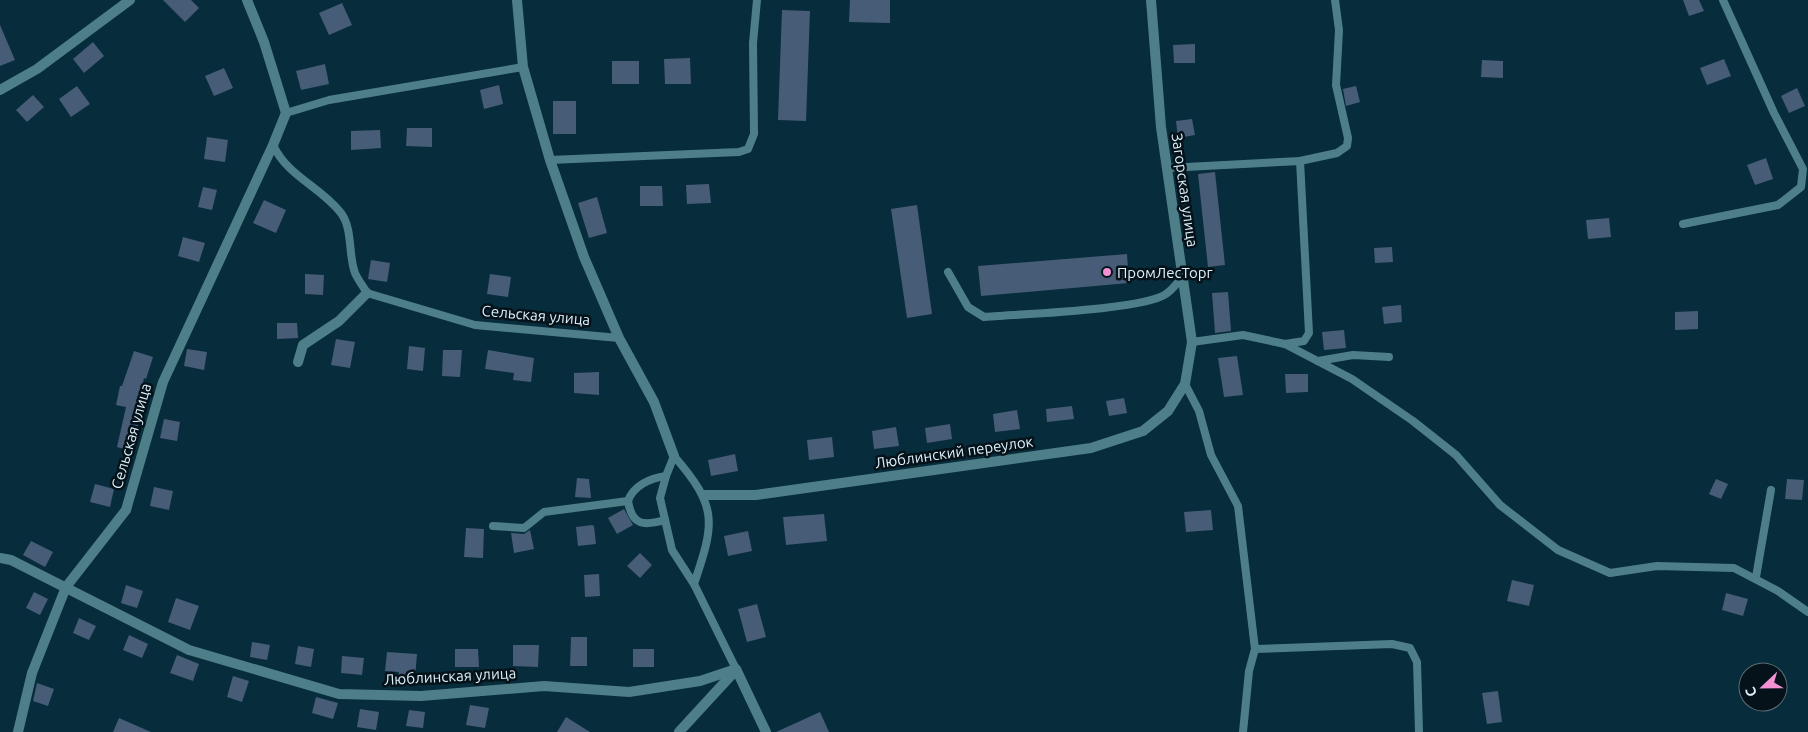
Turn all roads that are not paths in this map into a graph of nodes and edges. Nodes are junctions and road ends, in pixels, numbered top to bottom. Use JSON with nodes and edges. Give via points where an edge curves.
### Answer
{"nodes":[{"id":1,"x":130,"y":0,"type":"edge"},
{"id":2,"x":247,"y":0,"type":"edge"},
{"id":3,"x":517,"y":0,"type":"edge"},
{"id":4,"x":757,"y":0,"type":"edge"},
{"id":5,"x":1151,"y":0,"type":"edge"},
{"id":6,"x":1335,"y":0,"type":"edge"},
{"id":7,"x":1723,"y":0,"type":"edge"},
{"id":8,"x":523,"y":67,"type":"junction"},
{"id":9,"x":0,"y":90,"type":"edge"},
{"id":10,"x":286,"y":114,"type":"junction"},
{"id":11,"x":274,"y":144,"type":"junction"},
{"id":12,"x":550,"y":160,"type":"junction"},
{"id":13,"x":1300,"y":161,"type":"junction"},
{"id":14,"x":1167,"y":168,"type":"junction"},
{"id":15,"x":1683,"y":224,"type":"dead end"},
{"id":16,"x":948,"y":272,"type":"dead end"},
{"id":17,"x":1182,"y":278,"type":"junction"},
{"id":18,"x":367,"y":293,"type":"junction"},
{"id":19,"x":619,"y":338,"type":"junction"},
{"id":20,"x":1192,"y":342,"type":"junction"},
{"id":21,"x":1285,"y":344,"type":"junction"},
{"id":22,"x":1389,"y":357,"type":"dead end"},
{"id":23,"x":1318,"y":361,"type":"junction"},
{"id":24,"x":298,"y":362,"type":"dead end"},
{"id":25,"x":1185,"y":384,"type":"junction"},
{"id":26,"x":674,"y":456,"type":"junction"},
{"id":27,"x":666,"y":476,"type":"junction"},
{"id":28,"x":1771,"y":490,"type":"dead end"},
{"id":29,"x":704,"y":495,"type":"junction"},
{"id":30,"x":628,"y":501,"type":"junction"},
{"id":31,"x":665,"y":520,"type":"junction"},
{"id":32,"x":493,"y":526,"type":"dead end"},
{"id":33,"x":0,"y":558,"type":"edge"},
{"id":34,"x":1756,"y":578,"type":"junction"},
{"id":35,"x":694,"y":584,"type":"junction"},
{"id":36,"x":66,"y":588,"type":"junction"},
{"id":37,"x":1808,"y":612,"type":"edge"},
{"id":38,"x":1255,"y":648,"type":"junction"},
{"id":39,"x":736,"y":669,"type":"junction"},
{"id":40,"x":18,"y":732,"type":"edge"},
{"id":41,"x":678,"y":732,"type":"edge"},
{"id":42,"x":766,"y":732,"type":"edge"},
{"id":43,"x":1242,"y":732,"type":"edge"},
{"id":44,"x":1419,"y":732,"type":"edge"}],
"edges":[{"from":1,"to":9,"type":"street"},
{"from":2,"to":10,"type":"street"},
{"from":3,"to":8,"type":"street"},
{"from":4,"to":12,"type":"lane","via":[[753,43],[754,134],[748,149]]},
{"from":5,"to":14,"type":"street","name":"Загорская улица"},
{"from":6,"to":13,"type":"lane","via":[[1339,30],[1336,85],[1347,146],[1337,153]]},
{"from":7,"to":15,"type":"lane","via":[[1774,114],[1803,169],[1800,187],[1778,204]]},
{"from":8,"to":10,"type":"lane","via":[[329,100]]},
{"from":8,"to":12,"type":"street"},
{"from":10,"to":11,"type":"street","name":"Сельская улица"},
{"from":11,"to":18,"type":"lane","via":[[281,160],[328,198],[342,214],[355,273]]},
{"from":11,"to":36,"type":"street","name":"Сельская улица","via":[[163,382],[126,510]]},
{"from":12,"to":19,"type":"street","via":[[584,256]]},
{"from":13,"to":14,"type":"lane"},
{"from":13,"to":21,"type":"lane","via":[[1309,333],[1304,341]]},
{"from":14,"to":17,"type":"street","name":"Загорская улица"},
{"from":16,"to":17,"type":"lane","via":[[968,307],[984,317],[1142,302],[1165,295]]},
{"from":17,"to":20,"type":"street","name":"Загорская улица"},
{"from":18,"to":19,"type":"lane","name":"Сельская улица","via":[[475,324]]},
{"from":18,"to":24,"type":"street","via":[[339,321],[303,345]]},
{"from":19,"to":26,"type":"street","via":[[654,402]]},
{"from":20,"to":21,"type":"lane","via":[[1243,335]]},
{"from":20,"to":25,"type":"street","name":"Загорская улица"},
{"from":21,"to":23,"type":"lane"},
{"from":22,"to":23,"type":"lane","via":[[1353,355]]},
{"from":23,"to":34,"type":"lane","via":[[1352,379],[1413,421],[1456,455],[1500,505],[1558,550],[1610,572],[1657,566],[1734,568]]},
{"from":25,"to":29,"type":"street","name":"Люблинский переулок","via":[[1168,411],[1143,431],[1091,448],[756,494]]},
{"from":25,"to":38,"type":"lane","via":[[1199,412],[1211,455],[1238,506]]},
{"from":26,"to":27,"type":"lane"},
{"from":26,"to":29,"type":"lane"},
{"from":27,"to":30,"type":"lane","via":[[654,477],[641,485],[631,493]]},
{"from":27,"to":31,"type":"lane","via":[[660,498]]},
{"from":28,"to":34,"type":"lane"},
{"from":29,"to":35,"type":"lane","via":[[708,509],[708,543]]},
{"from":30,"to":31,"type":"lane","via":[[636,520],[644,524]]},
{"from":30,"to":32,"type":"lane","via":[[544,512],[524,528]]},
{"from":31,"to":35,"type":"lane","via":[[672,550]]},
{"from":33,"to":36,"type":"street","name":"Люблинская улица","via":[[11,560]]},
{"from":34,"to":37,"type":"lane"},
{"from":35,"to":39,"type":"lane"},
{"from":36,"to":39,"type":"street","name":"Люблинская улица","via":[[189,650],[339,694],[421,696],[544,686],[628,692],[700,680]]},
{"from":36,"to":40,"type":"street","name":"Сельская улица","via":[[32,673]]},
{"from":38,"to":43,"type":"lane"},
{"from":38,"to":44,"type":"lane","via":[[1392,644],[1410,648],[1417,662]]},
{"from":39,"to":41,"type":"street"},
{"from":39,"to":42,"type":"street"}]}
